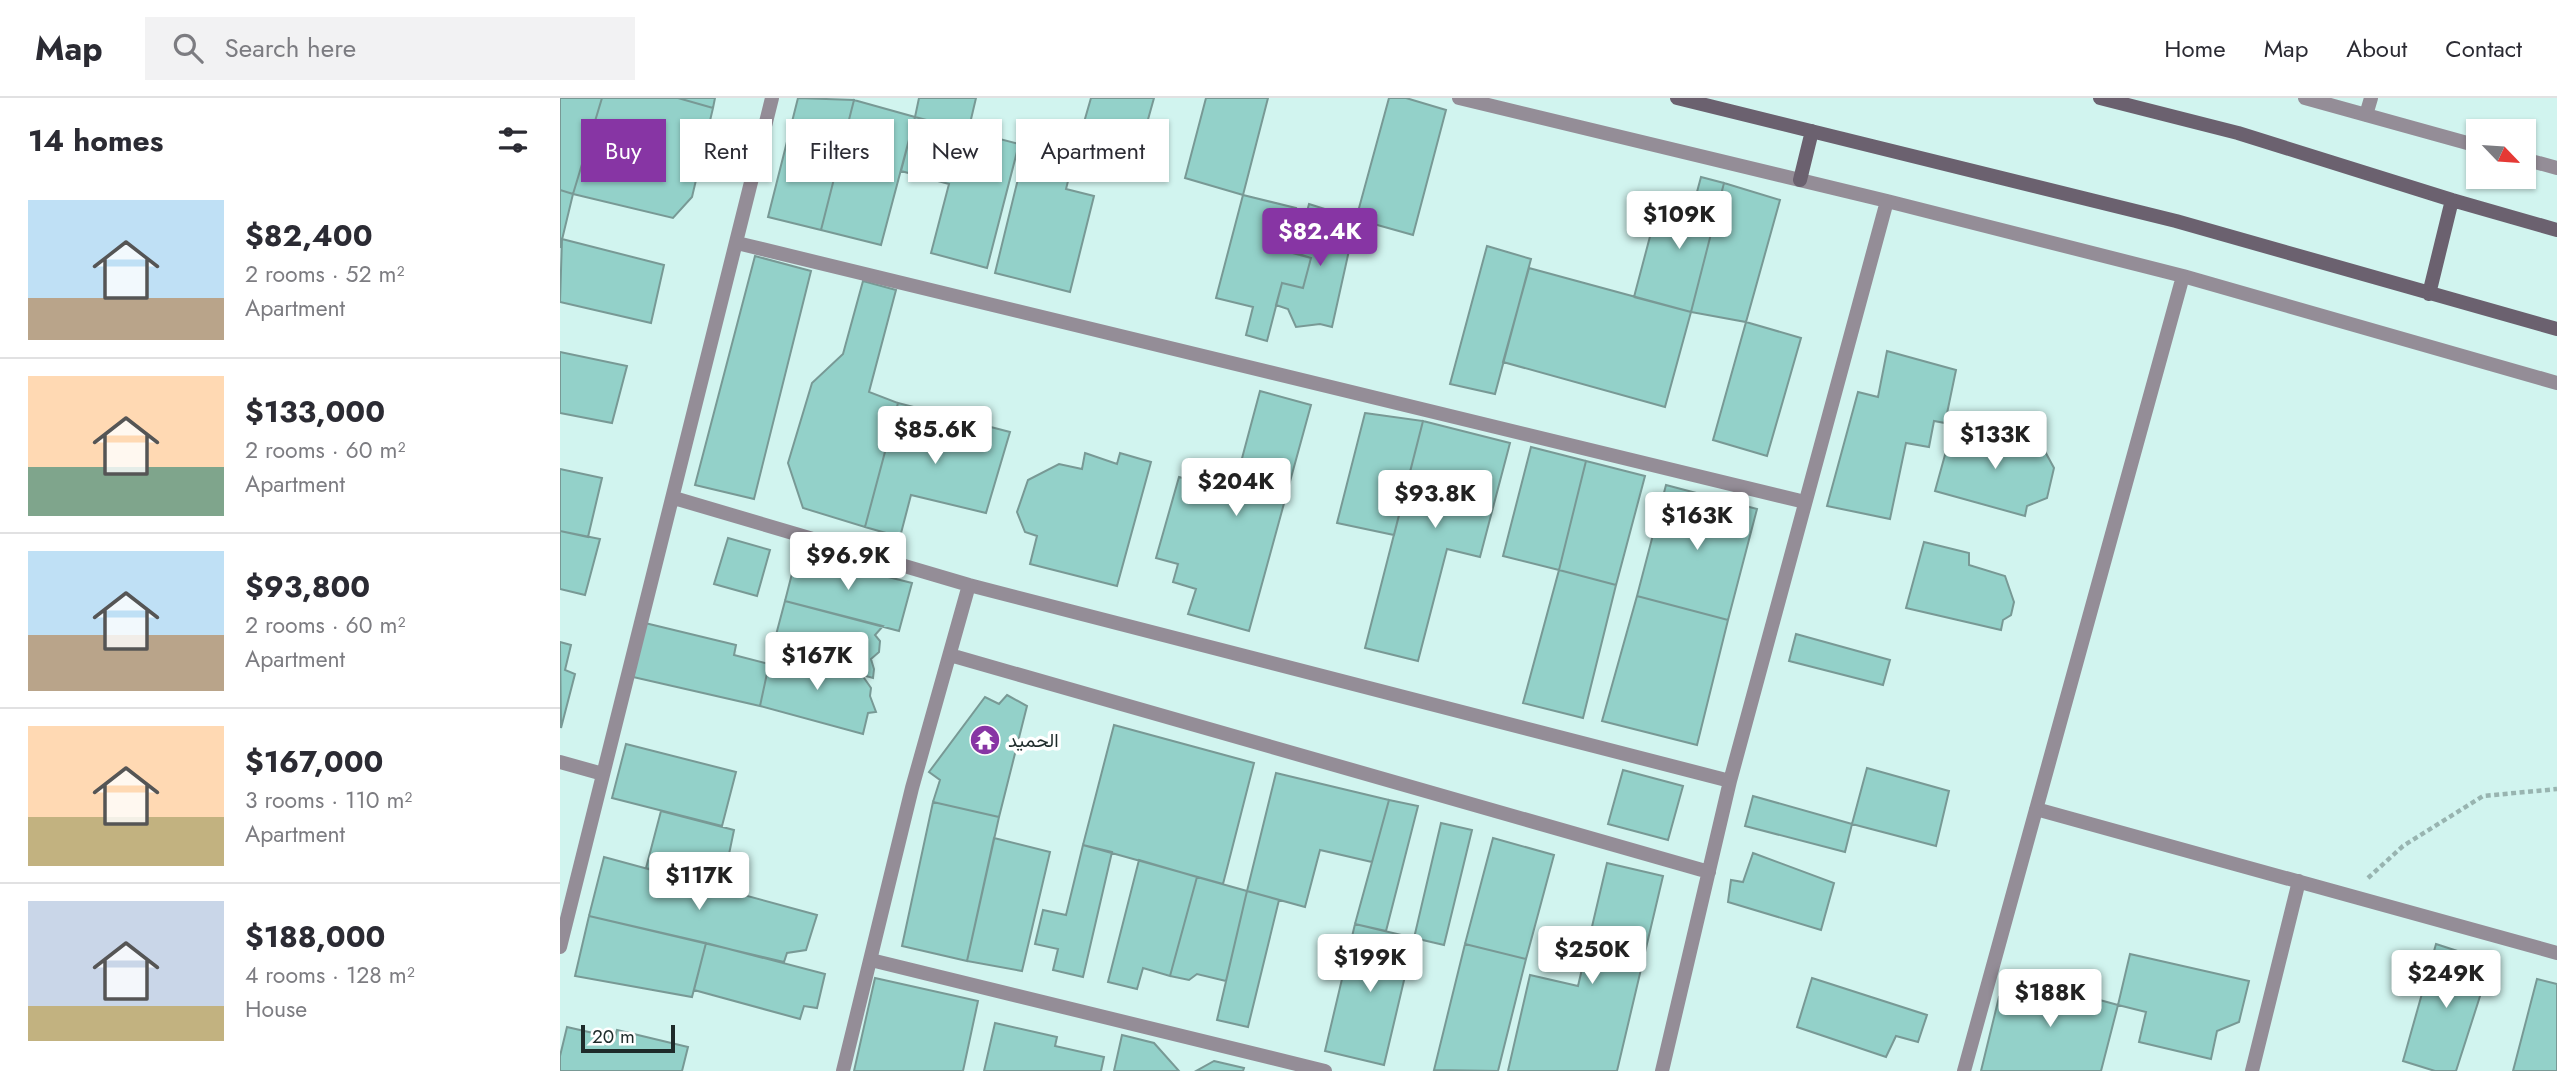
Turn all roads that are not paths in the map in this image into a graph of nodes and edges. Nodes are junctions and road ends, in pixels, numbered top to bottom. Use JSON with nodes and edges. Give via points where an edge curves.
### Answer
{"nodes":[{"id":1,"x":772,"y":98,"type":"edge"},
{"id":2,"x":1459,"y":98,"type":"edge"},
{"id":3,"x":1677,"y":98,"type":"edge"},
{"id":4,"x":2100,"y":98,"type":"edge"},
{"id":5,"x":2305,"y":98,"type":"edge"},
{"id":6,"x":2371,"y":98,"type":"edge"},
{"id":7,"x":2366,"y":115,"type":"junction"},
{"id":8,"x":1812,"y":131,"type":"junction"},
{"id":9,"x":2466,"y":143,"type":"edge"},
{"id":10,"x":2536,"y":162,"type":"edge"},
{"id":11,"x":2557,"y":168,"type":"edge"},
{"id":12,"x":1800,"y":180,"type":"junction"},
{"id":13,"x":2452,"y":200,"type":"junction"},
{"id":14,"x":1887,"y":201,"type":"junction"},
{"id":15,"x":2557,"y":230,"type":"edge"},
{"id":16,"x":737,"y":243,"type":"junction"},
{"id":17,"x":2183,"y":276,"type":"junction"},
{"id":18,"x":2428,"y":293,"type":"junction"},
{"id":19,"x":2557,"y":329,"type":"edge"},
{"id":20,"x":2557,"y":383,"type":"edge"},
{"id":21,"x":674,"y":498,"type":"junction"},
{"id":22,"x":1805,"y":502,"type":"junction"},
{"id":23,"x":969,"y":585,"type":"junction"},
{"id":24,"x":950,"y":656,"type":"junction"},
{"id":25,"x":560,"y":762,"type":"edge"},
{"id":26,"x":603,"y":774,"type":"junction"},
{"id":27,"x":1730,"y":781,"type":"junction"},
{"id":28,"x":2036,"y":809,"type":"junction"},
{"id":29,"x":1709,"y":872,"type":"junction"},
{"id":30,"x":2299,"y":881,"type":"junction"},
{"id":31,"x":560,"y":947,"type":"edge"},
{"id":32,"x":2557,"y":953,"type":"edge"},
{"id":33,"x":871,"y":960,"type":"junction"},
{"id":34,"x":843,"y":1071,"type":"edge"},
{"id":35,"x":1325,"y":1071,"type":"edge"},
{"id":36,"x":1662,"y":1071,"type":"edge"},
{"id":37,"x":1964,"y":1071,"type":"edge"},
{"id":38,"x":2252,"y":1071,"type":"edge"}],
"edges":[{"from":1,"to":16,"type":"street"},
{"from":2,"to":12,"type":"street"},
{"from":3,"to":8,"type":"main road"},
{"from":4,"to":13,"type":"main road","via":[[2238,133]]},
{"from":5,"to":7,"type":"street"},
{"from":6,"to":7,"type":"street"},
{"from":7,"to":9,"type":"street"},
{"from":8,"to":12,"type":"main road"},
{"from":8,"to":18,"type":"main road","via":[[2176,221]]},
{"from":10,"to":11,"type":"street"},
{"from":12,"to":14,"type":"street"},
{"from":13,"to":15,"type":"main road"},
{"from":13,"to":18,"type":"main road"},
{"from":14,"to":17,"type":"street"},
{"from":14,"to":22,"type":"street"},
{"from":16,"to":21,"type":"street"},
{"from":16,"to":22,"type":"street"},
{"from":17,"to":20,"type":"street"},
{"from":17,"to":28,"type":"street"},
{"from":18,"to":19,"type":"main road"},
{"from":21,"to":23,"type":"street"},
{"from":21,"to":26,"type":"street"},
{"from":22,"to":27,"type":"street"},
{"from":23,"to":24,"type":"street"},
{"from":23,"to":27,"type":"street"},
{"from":24,"to":29,"type":"street"},
{"from":24,"to":33,"type":"street","via":[[912,788]]},
{"from":25,"to":26,"type":"street"},
{"from":26,"to":31,"type":"street"},
{"from":27,"to":29,"type":"street"},
{"from":28,"to":30,"type":"street"},
{"from":28,"to":37,"type":"street"},
{"from":29,"to":36,"type":"street"},
{"from":30,"to":32,"type":"street"},
{"from":30,"to":38,"type":"street"},
{"from":33,"to":34,"type":"street"},
{"from":33,"to":35,"type":"street"}]}
